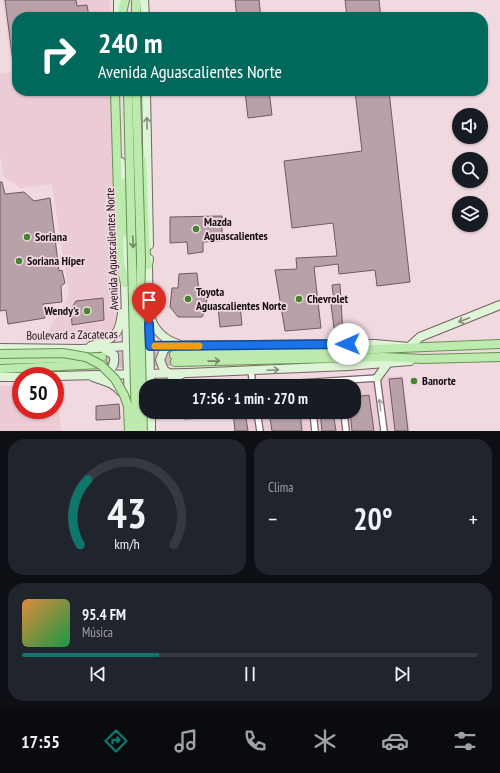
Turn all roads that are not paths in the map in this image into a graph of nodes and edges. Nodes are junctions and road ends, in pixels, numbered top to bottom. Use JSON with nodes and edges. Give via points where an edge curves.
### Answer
{"nodes":[{"id":1,"x":118,"y":0,"type":"edge"},
{"id":2,"x":126,"y":0,"type":"edge"},
{"id":3,"x":136,"y":0,"type":"edge"},
{"id":4,"x":144,"y":0,"type":"edge"},
{"id":5,"x":118,"y":12,"type":"edge"},
{"id":6,"x":122,"y":12,"type":"edge"},
{"id":7,"x":127,"y":12,"type":"edge"},
{"id":8,"x":136,"y":12,"type":"edge"},
{"id":9,"x":145,"y":12,"type":"edge"},
{"id":10,"x":116,"y":96,"type":"edge"},
{"id":11,"x":116,"y":96,"type":"edge"},
{"id":12,"x":129,"y":96,"type":"edge"},
{"id":13,"x":136,"y":96,"type":"edge"},
{"id":14,"x":146,"y":96,"type":"edge"},
{"id":15,"x":133,"y":126,"type":"junction"},
{"id":16,"x":123,"y":233,"type":"junction"},
{"id":17,"x":148,"y":265,"type":"junction"},
{"id":18,"x":125,"y":283,"type":"junction"},
{"id":19,"x":125,"y":301,"type":"junction"},
{"id":20,"x":500,"y":305,"type":"edge"},
{"id":21,"x":149,"y":312,"type":"junction"},
{"id":22,"x":126,"y":324,"type":"junction"},
{"id":23,"x":149,"y":324,"type":"junction"},
{"id":24,"x":500,"y":344,"type":"edge"},
{"id":25,"x":127,"y":346,"type":"junction"},
{"id":26,"x":150,"y":346,"type":"junction"},
{"id":27,"x":169,"y":346,"type":"junction"},
{"id":28,"x":186,"y":346,"type":"junction"},
{"id":29,"x":408,"y":347,"type":"junction"},
{"id":30,"x":0,"y":348,"type":"edge"},
{"id":31,"x":102,"y":348,"type":"junction"},
{"id":32,"x":82,"y":349,"type":"junction"},
{"id":33,"x":0,"y":354,"type":"edge"},
{"id":34,"x":500,"y":357,"type":"edge"},
{"id":35,"x":422,"y":359,"type":"junction"},
{"id":36,"x":0,"y":360,"type":"edge"},
{"id":37,"x":388,"y":363,"type":"junction"},
{"id":38,"x":0,"y":369,"type":"edge"},
{"id":39,"x":251,"y":370,"type":"junction"},
{"id":40,"x":184,"y":373,"type":"junction"},
{"id":41,"x":106,"y":374,"type":"junction"},
{"id":42,"x":128,"y":374,"type":"junction"},
{"id":43,"x":150,"y":374,"type":"junction"},
{"id":44,"x":170,"y":374,"type":"junction"},
{"id":45,"x":86,"y":375,"type":"junction"},
{"id":46,"x":64,"y":376,"type":"edge"},
{"id":47,"x":0,"y":377,"type":"edge"},
{"id":48,"x":12,"y":377,"type":"edge"},
{"id":49,"x":377,"y":378,"type":"junction"},
{"id":50,"x":150,"y":379,"type":"edge"},
{"id":51,"x":173,"y":379,"type":"edge"},
{"id":52,"x":252,"y":379,"type":"edge"},
{"id":53,"x":361,"y":380,"type":"edge"},
{"id":54,"x":129,"y":407,"type":"junction"},
{"id":55,"x":258,"y":419,"type":"edge"},
{"id":56,"x":314,"y":419,"type":"edge"},
{"id":57,"x":345,"y":419,"type":"edge"},
{"id":58,"x":130,"y":431,"type":"edge"},
{"id":59,"x":136,"y":431,"type":"edge"},
{"id":60,"x":143,"y":431,"type":"edge"},
{"id":61,"x":260,"y":431,"type":"edge"},
{"id":62,"x":315,"y":431,"type":"edge"},
{"id":63,"x":346,"y":431,"type":"edge"},
{"id":64,"x":384,"y":431,"type":"edge"}],
"edges":[{"from":1,"to":5,"type":"main road"},
{"from":2,"to":6,"type":"main road"},
{"from":2,"to":7,"type":"main road"},
{"from":3,"to":8,"type":"main road"},
{"from":4,"to":9,"type":"main road"},
{"from":10,"to":16,"type":"main road","name":"Avenida Aguascalientes Norte"},
{"from":11,"to":18,"type":"main road","via":[[119,247]]},
{"from":12,"to":15,"type":"main road","name":"Avenida Aguascalientes Norte","bridge":true},
{"from":13,"to":15,"type":"main road","name":"Avenida Aguascalientes Norte","bridge":true},
{"from":17,"to":14,"type":"main road","one_way":true,"via":[[150,256]]},
{"from":15,"to":16,"type":"main road","bridge":true,"via":[[126,146],[126,225]]},
{"from":15,"to":17,"type":"main road","bridge":true,"via":[[141,137]]},
{"from":15,"to":59,"type":"main road","name":"Avenida Aguascalientes Norte","one_way":true,"bridge":true},
{"from":15,"to":60,"type":"main road","name":"Avenida Aguascalientes Norte","bridge":true,"via":[[139,185]]},
{"from":16,"to":18,"type":"main road","name":"Avenida Aguascalientes Norte"},
{"from":17,"to":21,"type":"main road"},
{"from":18,"to":19,"type":"main road","name":"Avenida Aguascalientes Norte"},
{"from":19,"to":22,"type":"main road","name":"Avenida Aguascalientes Norte"},
{"from":19,"to":32,"type":"main road","via":[[116,334],[108,340]]},
{"from":20,"to":29,"type":"main road","one_way":true,"via":[[420,337]]},
{"from":21,"to":23,"type":"main road"},
{"from":21,"to":28,"type":"main road","via":[[153,325],[163,337]]},
{"from":22,"to":23,"type":"main road","via":[[129,332],[138,336],[144,335]]},
{"from":22,"to":25,"type":"main road","name":"Avenida Aguascalientes Norte"},
{"from":23,"to":26,"type":"main road"},
{"from":24,"to":29,"type":"main road","name":"Boulevard a Zacatecas"},
{"from":25,"to":26,"type":"main road","name":"Boulevard a Zacatecas"},
{"from":25,"to":31,"type":"main road","name":"Boulevard a Zacatecas"},
{"from":25,"to":42,"type":"main road","name":"Avenida Aguascalientes Norte"},
{"from":26,"to":27,"type":"main road","name":"Boulevard a Zacatecas"},
{"from":26,"to":43,"type":"main road"},
{"from":27,"to":28,"type":"main road","name":"Boulevard a Zacatecas"},
{"from":27,"to":44,"type":"main road","via":[[164,350],[160,360],[164,370]]},
{"from":28,"to":29,"type":"main road","name":"Boulevard a Zacatecas","via":[[375,344]]},
{"from":29,"to":35,"type":"main road","name":"Boulevard a Zacatecas","one_way":true,"via":[[175,359]]},
{"from":30,"to":32,"type":"main road","name":"Boulevard a Zacatecas"},
{"from":31,"to":32,"type":"main road","name":"Boulevard a Zacatecas"},
{"from":31,"to":41,"type":"main road","via":[[114,355],[114,365]]},
{"from":33,"to":58,"type":"main road","bridge":true,"via":[[63,353],[86,357],[101,365],[115,379],[124,395],[128,406]]},
{"from":34,"to":35,"type":"main road","name":"Boulevard a Zacatecas"},
{"from":35,"to":37,"type":"main road","name":"Boulevard a Zacatecas"},
{"from":36,"to":38,"type":"main road","name":"Boulevard a Zacatecas","via":[[102,361]]},
{"from":39,"to":37,"type":"main road","name":"Boulevard a Zacatecas","one_way":true},
{"from":37,"to":49,"type":"main road"},
{"from":39,"to":40,"type":"main road","name":"Boulevard a Zacatecas"},
{"from":39,"to":52,"type":"street"},
{"from":40,"to":44,"type":"main road","name":"Boulevard a Zacatecas"},
{"from":40,"to":51,"type":"main road"},
{"from":41,"to":42,"type":"main road","name":"Boulevard a Zacatecas"},
{"from":41,"to":45,"type":"main road","name":"Boulevard a Zacatecas"},
{"from":42,"to":43,"type":"main road","name":"Boulevard a Zacatecas"},
{"from":42,"to":54,"type":"main road","name":"Avenida Aguascalientes Norte"},
{"from":43,"to":44,"type":"main road","name":"Boulevard a Zacatecas"},
{"from":43,"to":50,"type":"main road"},
{"from":45,"to":46,"type":"main road","name":"Boulevard a Zacatecas"},
{"from":45,"to":54,"type":"main road","via":[[116,386]]},
{"from":47,"to":48,"type":"main road"},
{"from":49,"to":53,"type":"street"},
{"from":64,"to":49,"type":"street","one_way":true},
{"from":54,"to":58,"type":"main road","name":"Avenida Aguascalientes Norte"},
{"from":55,"to":61,"type":"street"},
{"from":56,"to":62,"type":"street"},
{"from":57,"to":63,"type":"street"}]}
